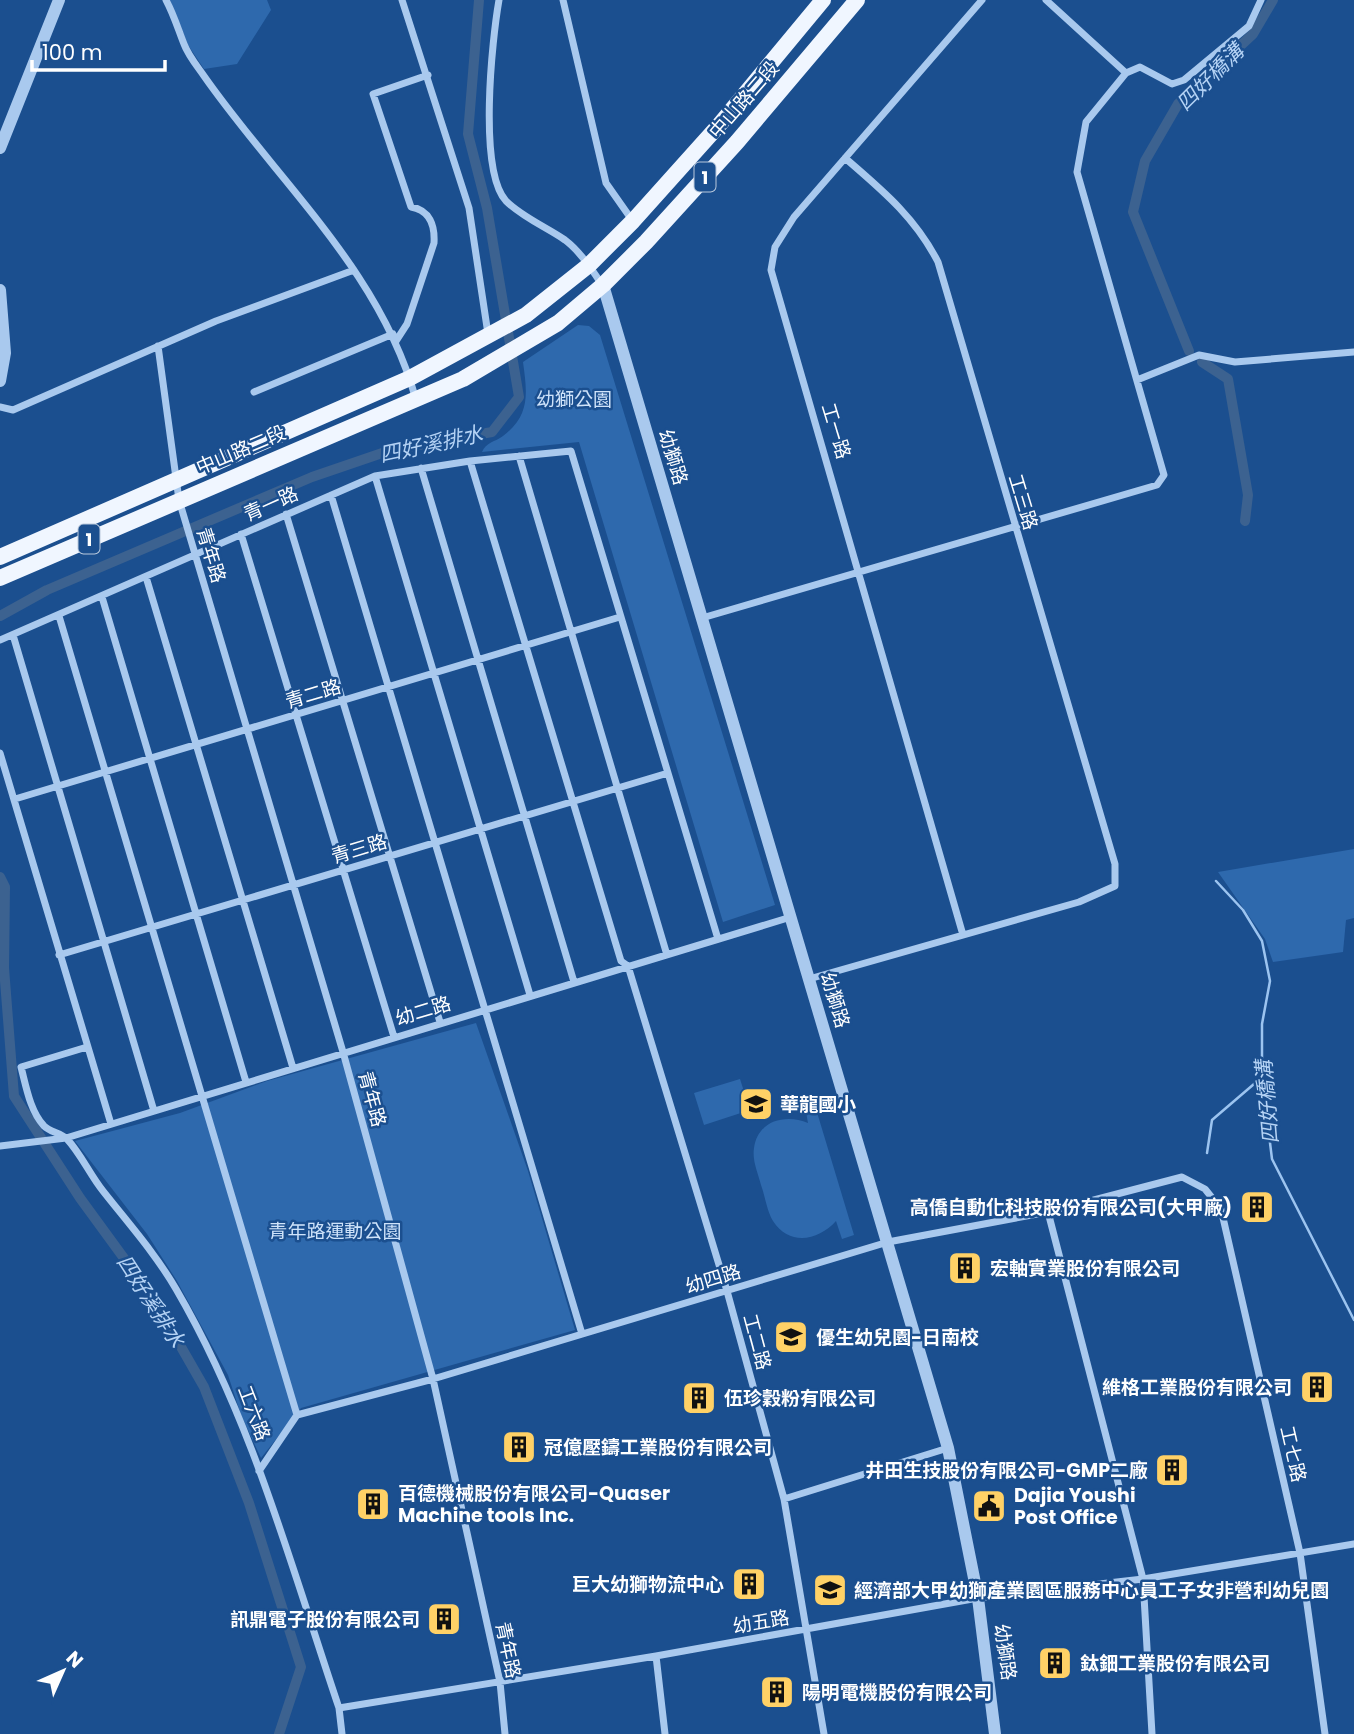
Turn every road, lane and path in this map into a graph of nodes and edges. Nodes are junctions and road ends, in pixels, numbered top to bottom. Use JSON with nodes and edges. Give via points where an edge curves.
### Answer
{"nodes":[{"id":1,"x":59,"y":0,"type":"edge"},
{"id":2,"x":166,"y":0,"type":"edge"},
{"id":3,"x":402,"y":0,"type":"edge"},
{"id":4,"x":499,"y":0,"type":"edge"},
{"id":5,"x":563,"y":0,"type":"edge"},
{"id":6,"x":823,"y":0,"type":"edge"},
{"id":7,"x":857,"y":0,"type":"edge"},
{"id":8,"x":982,"y":0,"type":"edge"},
{"id":9,"x":1046,"y":0,"type":"edge"},
{"id":10,"x":1261,"y":0,"type":"edge"},
{"id":11,"x":1126,"y":73,"type":"junction"},
{"id":12,"x":428,"y":75,"type":"junction"},
{"id":13,"x":0,"y":148,"type":"edge"},
{"id":14,"x":845,"y":158,"type":"junction"},
{"id":15,"x":633,"y":220,"type":"junction"},
{"id":16,"x":589,"y":265,"type":"junction"},
{"id":17,"x":354,"y":270,"type":"junction"},
{"id":18,"x":603,"y":285,"type":"junction"},
{"id":19,"x":0,"y":290,"type":"edge"},
{"id":20,"x":395,"y":337,"type":"junction"},
{"id":21,"x":488,"y":338,"type":"junction"},
{"id":22,"x":158,"y":346,"type":"junction"},
{"id":23,"x":1354,"y":352,"type":"edge"},
{"id":24,"x":410,"y":378,"type":"junction"},
{"id":25,"x":1137,"y":380,"type":"junction"},
{"id":26,"x":0,"y":381,"type":"edge"},
{"id":27,"x":254,"y":392,"type":"dead end"},
{"id":28,"x":416,"y":401,"type":"junction"},
{"id":29,"x":0,"y":407,"type":"edge"},
{"id":30,"x":519,"y":456,"type":"junction"},
{"id":31,"x":471,"y":461,"type":"junction"},
{"id":32,"x":421,"y":468,"type":"junction"},
{"id":33,"x":375,"y":476,"type":"junction"},
{"id":34,"x":177,"y":480,"type":"junction"},
{"id":35,"x":331,"y":495,"type":"junction"},
{"id":36,"x":179,"y":500,"type":"junction"},
{"id":37,"x":286,"y":514,"type":"junction"},
{"id":38,"x":1015,"y":528,"type":"junction"},
{"id":39,"x":241,"y":534,"type":"junction"},
{"id":40,"x":194,"y":554,"type":"junction"},
{"id":41,"x":0,"y":557,"type":"edge"},
{"id":42,"x":862,"y":574,"type":"junction"},
{"id":43,"x":146,"y":577,"type":"junction"},
{"id":44,"x":0,"y":578,"type":"edge"},
{"id":45,"x":102,"y":597,"type":"junction"},
{"id":46,"x":59,"y":616,"type":"junction"},
{"id":47,"x":620,"y":617,"type":"junction"},
{"id":48,"x":702,"y":618,"type":"junction"},
{"id":49,"x":573,"y":632,"type":"junction"},
{"id":50,"x":13,"y":635,"type":"junction"},
{"id":51,"x":0,"y":640,"type":"edge"},
{"id":52,"x":526,"y":646,"type":"junction"},
{"id":53,"x":480,"y":660,"type":"junction"},
{"id":54,"x":436,"y":674,"type":"junction"},
{"id":55,"x":389,"y":687,"type":"junction"},
{"id":56,"x":342,"y":701,"type":"junction"},
{"id":57,"x":298,"y":714,"type":"junction"},
{"id":58,"x":248,"y":730,"type":"junction"},
{"id":59,"x":197,"y":745,"type":"junction"},
{"id":60,"x":0,"y":753,"type":"edge"},
{"id":61,"x":151,"y":759,"type":"junction"},
{"id":62,"x":106,"y":773,"type":"junction"},
{"id":63,"x":668,"y":773,"type":"junction"},
{"id":64,"x":60,"y":786,"type":"junction"},
{"id":65,"x":617,"y":788,"type":"junction"},
{"id":66,"x":15,"y":799,"type":"junction"},
{"id":67,"x":572,"y":801,"type":"junction"},
{"id":68,"x":527,"y":815,"type":"junction"},
{"id":69,"x":479,"y":829,"type":"junction"},
{"id":70,"x":435,"y":842,"type":"junction"},
{"id":71,"x":390,"y":856,"type":"junction"},
{"id":72,"x":343,"y":871,"type":"junction"},
{"id":73,"x":293,"y":886,"type":"junction"},
{"id":74,"x":244,"y":900,"type":"junction"},
{"id":75,"x":197,"y":914,"type":"junction"},
{"id":76,"x":791,"y":917,"type":"junction"},
{"id":77,"x":153,"y":927,"type":"junction"},
{"id":78,"x":963,"y":935,"type":"junction"},
{"id":79,"x":718,"y":939,"type":"junction"},
{"id":80,"x":105,"y":942,"type":"junction"},
{"id":81,"x":59,"y":955,"type":"junction"},
{"id":82,"x":667,"y":955,"type":"junction"},
{"id":83,"x":628,"y":966,"type":"junction"},
{"id":84,"x":809,"y":979,"type":"junction"},
{"id":85,"x":574,"y":982,"type":"junction"},
{"id":86,"x":530,"y":995,"type":"junction"},
{"id":87,"x":483,"y":1009,"type":"junction"},
{"id":88,"x":440,"y":1022,"type":"junction"},
{"id":89,"x":394,"y":1037,"type":"junction"},
{"id":90,"x":87,"y":1047,"type":"junction"},
{"id":91,"x":343,"y":1052,"type":"junction"},
{"id":92,"x":293,"y":1068,"type":"junction"},
{"id":93,"x":246,"y":1082,"type":"junction"},
{"id":94,"x":201,"y":1096,"type":"junction"},
{"id":95,"x":154,"y":1111,"type":"junction"},
{"id":96,"x":111,"y":1124,"type":"junction"},
{"id":97,"x":66,"y":1138,"type":"junction"},
{"id":98,"x":0,"y":1146,"type":"edge"},
{"id":99,"x":1205,"y":1189,"type":"joint"},
{"id":100,"x":1048,"y":1212,"type":"junction"},
{"id":101,"x":888,"y":1242,"type":"junction"},
{"id":102,"x":727,"y":1291,"type":"junction"},
{"id":103,"x":582,"y":1334,"type":"junction"},
{"id":104,"x":433,"y":1379,"type":"junction"},
{"id":105,"x":297,"y":1415,"type":"junction"},
{"id":106,"x":948,"y":1448,"type":"junction"},
{"id":107,"x":259,"y":1471,"type":"junction"},
{"id":108,"x":784,"y":1499,"type":"junction"},
{"id":109,"x":1354,"y":1544,"type":"edge"},
{"id":110,"x":1300,"y":1553,"type":"junction"},
{"id":111,"x":1143,"y":1579,"type":"junction"},
{"id":112,"x":978,"y":1598,"type":"junction"},
{"id":113,"x":809,"y":1629,"type":"junction"},
{"id":114,"x":656,"y":1656,"type":"junction"},
{"id":115,"x":500,"y":1682,"type":"junction"},
{"id":116,"x":339,"y":1708,"type":"junction"},
{"id":117,"x":342,"y":1734,"type":"edge"},
{"id":118,"x":505,"y":1734,"type":"edge"},
{"id":119,"x":665,"y":1734,"type":"edge"},
{"id":120,"x":824,"y":1734,"type":"edge"},
{"id":121,"x":995,"y":1734,"type":"edge"},
{"id":122,"x":1152,"y":1734,"type":"edge"},
{"id":123,"x":1325,"y":1734,"type":"edge"}],
"edges":[{"from":1,"to":13,"type":"street"},
{"from":2,"to":17,"type":"street","via":[[185,47],[206,78]]},
{"from":3,"to":12,"type":"street"},
{"from":4,"to":16,"type":"street","via":[[491,47],[491,162],[505,200],[567,241]]},
{"from":5,"to":15,"type":"street","via":[[606,183]]},
{"from":6,"to":15,"type":"main road","name":"中山路二段","number":"1"},
{"from":7,"to":18,"type":"main road","name":"中山路二段","number":"1","via":[[737,142]]},
{"from":8,"to":14,"type":"street","name":"工一路"},
{"from":9,"to":11,"type":"street"},
{"from":10,"to":11,"type":"street","via":[[1249,26],[1184,80],[1172,84],[1140,67]]},
{"from":11,"to":25,"type":"street","via":[[1086,122],[1077,173]]},
{"from":12,"to":20,"type":"street","via":[[373,94],[411,207],[429,217],[435,230],[407,324]]},
{"from":12,"to":21,"type":"street","via":[[469,208]]},
{"from":14,"to":38,"type":"street","name":"工三路","via":[[905,211],[938,261]]},
{"from":14,"to":42,"type":"street","name":"工一路","via":[[794,217],[775,247],[771,270]]},
{"from":15,"to":16,"type":"main road","name":"中山路二段","number":"1"},
{"from":16,"to":18,"type":"street"},
{"from":16,"to":21,"type":"main road","name":"中山路二段","number":"1","via":[[526,315]]},
{"from":17,"to":20,"type":"street"},
{"from":17,"to":22,"type":"street","via":[[287,292]]},
{"from":18,"to":28,"type":"main road","name":"中山路二段","number":"1","via":[[537,337]]},
{"from":18,"to":48,"type":"street","name":"幼獅路"},
{"from":19,"to":26,"type":"street","via":[[5,353]]},
{"from":20,"to":24,"type":"street"},
{"from":20,"to":27,"type":"street"},
{"from":21,"to":24,"type":"main road","name":"中山路二段","number":"1"},
{"from":22,"to":29,"type":"street","via":[[13,410]]},
{"from":22,"to":34,"type":"street","name":"青年路"},
{"from":23,"to":25,"type":"street","via":[[1235,362],[1199,355]]},
{"from":24,"to":28,"type":"street"},
{"from":24,"to":34,"type":"main road","name":"中山路二段","number":"1"},
{"from":25,"to":38,"type":"street","via":[[1164,475],[1157,485]]},
{"from":28,"to":36,"type":"main road","name":"中山路二段","number":"1"},
{"from":30,"to":31,"type":"street","name":"青一路"},
{"from":30,"to":47,"type":"street","name":"青一路","via":[[571,451]]},
{"from":30,"to":49,"type":"street"},
{"from":31,"to":32,"type":"street","name":"青一路"},
{"from":31,"to":52,"type":"street","name":"工二路"},
{"from":32,"to":33,"type":"street","name":"青一路"},
{"from":32,"to":53,"type":"street"},
{"from":33,"to":35,"type":"street","name":"青一路"},
{"from":33,"to":54,"type":"street"},
{"from":34,"to":36,"type":"street","name":"青年路"},
{"from":34,"to":41,"type":"main road","name":"中山路二段","number":"1"},
{"from":35,"to":37,"type":"street","name":"青一路"},
{"from":35,"to":55,"type":"street"},
{"from":36,"to":40,"type":"street","name":"青年路"},
{"from":36,"to":44,"type":"main road","name":"中山路二段","number":"1"},
{"from":37,"to":39,"type":"street","name":"青一路"},
{"from":37,"to":56,"type":"street"},
{"from":38,"to":42,"type":"street"},
{"from":38,"to":78,"type":"street","name":"工三路","via":[[1115,864],[1115,886],[1079,902]]},
{"from":39,"to":40,"type":"street","name":"青一路"},
{"from":39,"to":57,"type":"street"},
{"from":40,"to":43,"type":"street","name":"青一路"},
{"from":40,"to":58,"type":"street","name":"青年路"},
{"from":42,"to":48,"type":"street"},
{"from":42,"to":78,"type":"street","name":"工一路"},
{"from":43,"to":45,"type":"street","name":"青一路"},
{"from":43,"to":59,"type":"street"},
{"from":45,"to":46,"type":"street","name":"青一路"},
{"from":45,"to":61,"type":"street"},
{"from":46,"to":50,"type":"street","name":"青一路"},
{"from":46,"to":62,"type":"street"},
{"from":47,"to":49,"type":"street","name":"青二路"},
{"from":47,"to":63,"type":"street"},
{"from":48,"to":76,"type":"street","name":"幼獅路"},
{"from":49,"to":52,"type":"street","name":"青二路"},
{"from":49,"to":65,"type":"street"},
{"from":50,"to":51,"type":"street","name":"青一路"},
{"from":50,"to":64,"type":"street"},
{"from":52,"to":53,"type":"street","name":"青二路"},
{"from":52,"to":67,"type":"street","name":"工二路"},
{"from":53,"to":54,"type":"street","name":"青二路"},
{"from":53,"to":68,"type":"street"},
{"from":54,"to":55,"type":"street","name":"青二路"},
{"from":54,"to":69,"type":"street"},
{"from":55,"to":56,"type":"street","name":"青二路"},
{"from":55,"to":70,"type":"street"},
{"from":56,"to":57,"type":"street","name":"青二路"},
{"from":56,"to":71,"type":"street"},
{"from":57,"to":58,"type":"street","name":"青二路"},
{"from":57,"to":72,"type":"street"},
{"from":58,"to":59,"type":"street","name":"青二路"},
{"from":58,"to":73,"type":"street","name":"青年路"},
{"from":59,"to":61,"type":"street","name":"青二路"},
{"from":59,"to":74,"type":"street"},
{"from":60,"to":66,"type":"street"},
{"from":61,"to":62,"type":"street","name":"青二路"},
{"from":61,"to":75,"type":"street"},
{"from":62,"to":64,"type":"street","name":"青二路"},
{"from":62,"to":77,"type":"street"},
{"from":63,"to":65,"type":"street","name":"青三路"},
{"from":63,"to":79,"type":"street"},
{"from":64,"to":66,"type":"street","name":"青二路"},
{"from":64,"to":80,"type":"street"},
{"from":65,"to":67,"type":"street","name":"青三路"},
{"from":65,"to":82,"type":"street"},
{"from":66,"to":81,"type":"street"},
{"from":67,"to":68,"type":"street","name":"青三路"},
{"from":67,"to":83,"type":"street","name":"工二路","via":[[621,961]]},
{"from":68,"to":69,"type":"street","name":"青三路"},
{"from":68,"to":85,"type":"street"},
{"from":69,"to":70,"type":"street","name":"青三路"},
{"from":69,"to":86,"type":"street"},
{"from":70,"to":71,"type":"street","name":"青三路"},
{"from":70,"to":87,"type":"street"},
{"from":71,"to":72,"type":"street","name":"青三路"},
{"from":71,"to":88,"type":"street"},
{"from":72,"to":73,"type":"street","name":"青三路"},
{"from":72,"to":89,"type":"street"},
{"from":73,"to":74,"type":"street","name":"青三路"},
{"from":73,"to":91,"type":"street","name":"青年路"},
{"from":74,"to":75,"type":"street","name":"青三路"},
{"from":74,"to":92,"type":"street"},
{"from":75,"to":77,"type":"street","name":"青三路"},
{"from":75,"to":93,"type":"street"},
{"from":76,"to":79,"type":"street","name":"幼二路"},
{"from":76,"to":84,"type":"street","name":"幼獅路"},
{"from":77,"to":80,"type":"street","name":"青三路"},
{"from":77,"to":94,"type":"street"},
{"from":78,"to":84,"type":"street"},
{"from":79,"to":82,"type":"street","name":"幼二路"},
{"from":80,"to":81,"type":"street","name":"青三路"},
{"from":80,"to":95,"type":"street"},
{"from":81,"to":90,"type":"street"},
{"from":82,"to":83,"type":"street","name":"幼二路"},
{"from":83,"to":85,"type":"street","name":"幼二路"},
{"from":83,"to":102,"type":"street","name":"工二路"},
{"from":84,"to":101,"type":"street","name":"幼獅路"},
{"from":85,"to":86,"type":"street","name":"幼二路"},
{"from":86,"to":87,"type":"street","name":"幼二路"},
{"from":87,"to":88,"type":"street","name":"幼二路"},
{"from":87,"to":103,"type":"street"},
{"from":88,"to":89,"type":"street","name":"幼二路"},
{"from":89,"to":91,"type":"street","name":"幼二路"},
{"from":90,"to":96,"type":"street"},
{"from":90,"to":97,"type":"street","via":[[21,1067],[38,1118]]},
{"from":91,"to":92,"type":"street","name":"幼二路"},
{"from":91,"to":104,"type":"street","name":"青年路"},
{"from":92,"to":93,"type":"street","name":"幼二路"},
{"from":93,"to":94,"type":"street","name":"幼二路"},
{"from":94,"to":95,"type":"street","name":"幼二路"},
{"from":94,"to":105,"type":"street"},
{"from":95,"to":96,"type":"street","name":"幼二路"},
{"from":96,"to":97,"type":"street","name":"幼二路"},
{"from":97,"to":98,"type":"street","name":"幼二路"},
{"from":97,"to":107,"type":"street","name":"工六路","via":[[102,1191],[144,1238],[175,1288],[213,1356]]},
{"from":99,"to":100,"type":"street","name":"幼四路","via":[[1182,1178]]},
{"from":99,"to":110,"type":"street","name":"工七路","via":[[1221,1209]]},
{"from":100,"to":101,"type":"street","name":"幼四路"},
{"from":100,"to":111,"type":"street"},
{"from":101,"to":102,"type":"street","name":"幼四路"},
{"from":101,"to":106,"type":"street","name":"幼獅路"},
{"from":102,"to":103,"type":"street","name":"幼四路"},
{"from":102,"to":108,"type":"street","name":"工二路"},
{"from":103,"to":104,"type":"street","name":"幼四路"},
{"from":104,"to":105,"type":"street","name":"幼四路"},
{"from":104,"to":115,"type":"street","name":"青年路"},
{"from":105,"to":107,"type":"street"},
{"from":106,"to":108,"type":"street"},
{"from":106,"to":112,"type":"street","name":"幼獅路"},
{"from":107,"to":116,"type":"street","name":"工六路"},
{"from":108,"to":113,"type":"street","name":"工二路"},
{"from":109,"to":110,"type":"street","name":"幼五路"},
{"from":110,"to":111,"type":"street","name":"幼五路"},
{"from":110,"to":123,"type":"street","name":"工七路"},
{"from":111,"to":112,"type":"street","name":"幼五路"},
{"from":111,"to":122,"type":"street"},
{"from":112,"to":113,"type":"street","name":"幼五路"},
{"from":112,"to":121,"type":"street","name":"幼獅路"},
{"from":113,"to":114,"type":"street","name":"幼五路"},
{"from":113,"to":120,"type":"street","name":"工二路"},
{"from":114,"to":115,"type":"street","name":"幼五路"},
{"from":114,"to":119,"type":"street"},
{"from":115,"to":116,"type":"street","name":"幼五路"},
{"from":115,"to":118,"type":"street","name":"青年路"},
{"from":116,"to":117,"type":"street","name":"工六路"}]}
